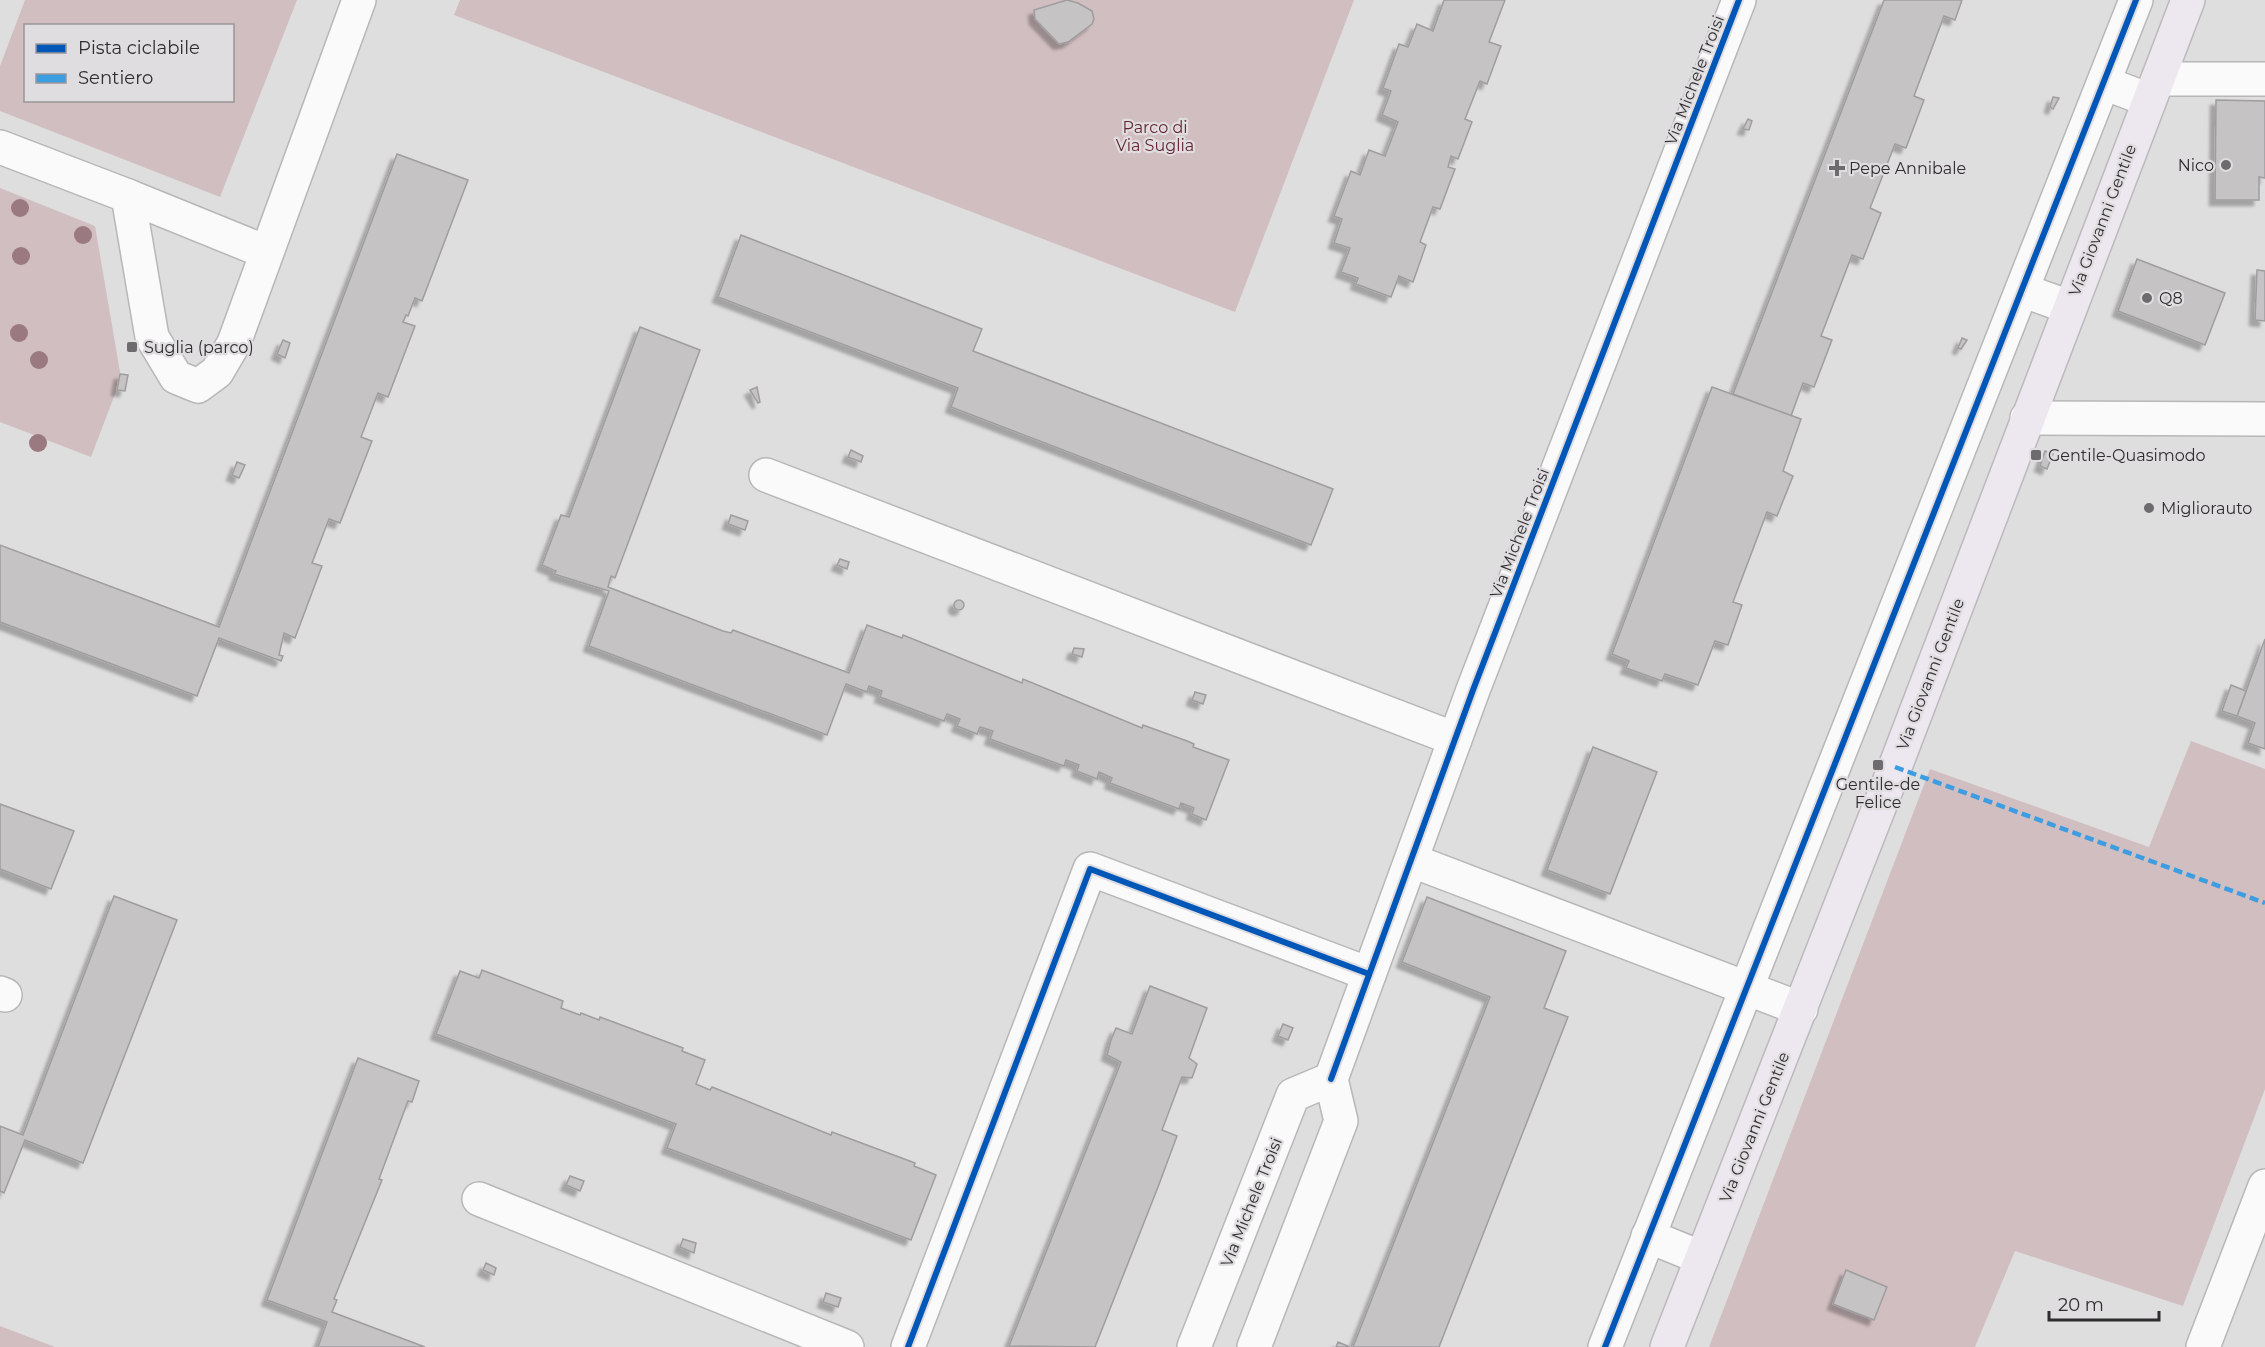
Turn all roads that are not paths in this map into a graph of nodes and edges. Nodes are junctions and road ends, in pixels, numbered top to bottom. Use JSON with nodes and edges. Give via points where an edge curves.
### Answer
{"nodes":[{"id":1,"x":359,"y":0,"type":"edge"},
{"id":2,"x":1739,"y":0,"type":"edge"},
{"id":3,"x":2136,"y":0,"type":"edge"},
{"id":4,"x":2188,"y":0,"type":"edge"},
{"id":5,"x":2265,"y":79,"type":"edge"},
{"id":6,"x":2104,"y":83,"type":"junction"},
{"id":7,"x":2153,"y":89,"type":"junction"},
{"id":8,"x":0,"y":147,"type":"edge"},
{"id":9,"x":128,"y":195,"type":"junction"},
{"id":10,"x":266,"y":252,"type":"junction"},
{"id":11,"x":2022,"y":290,"type":"junction"},
{"id":12,"x":2069,"y":307,"type":"junction"},
{"id":13,"x":2027,"y":418,"type":"junction"},
{"id":14,"x":2265,"y":419,"type":"edge"},
{"id":15,"x":766,"y":475,"type":"dead end"},
{"id":16,"x":1455,"y":739,"type":"junction"},
{"id":17,"x":1413,"y":861,"type":"junction"},
{"id":18,"x":1369,"y":974,"type":"junction"},
{"id":19,"x":1747,"y":988,"type":"junction"},
{"id":20,"x":1801,"y":1009,"type":"junction"},
{"id":21,"x":1331,"y":1079,"type":"junction"},
{"id":22,"x":2265,"y":1186,"type":"edge"},
{"id":23,"x":479,"y":1199,"type":"dead end"},
{"id":24,"x":1648,"y":1236,"type":"junction"},
{"id":25,"x":1702,"y":1258,"type":"junction"},
{"id":26,"x":847,"y":1347,"type":"edge"},
{"id":27,"x":908,"y":1347,"type":"edge"},
{"id":28,"x":1194,"y":1347,"type":"edge"},
{"id":29,"x":1254,"y":1347,"type":"edge"},
{"id":30,"x":1605,"y":1347,"type":"edge"},
{"id":31,"x":1667,"y":1347,"type":"edge"},
{"id":32,"x":2203,"y":1347,"type":"edge"}],
"edges":[{"from":1,"to":10,"type":"street"},
{"from":2,"to":16,"type":"street","name":"Via Michele Troisi"},
{"from":3,"to":6,"type":"street"},
{"from":4,"to":7,"type":"main road","name":"Via Giovanni Gentile"},
{"from":5,"to":7,"type":"street"},
{"from":6,"to":7,"type":"street"},
{"from":6,"to":11,"type":"street"},
{"from":7,"to":12,"type":"main road","name":"Via Giovanni Gentile"},
{"from":8,"to":9,"type":"street"},
{"from":9,"to":10,"type":"street"},
{"from":9,"to":10,"type":"street","via":[[152,337],[176,377],[198,386],[217,372],[234,343]]},
{"from":11,"to":12,"type":"street"},
{"from":11,"to":19,"type":"street"},
{"from":12,"to":13,"type":"main road","name":"Via Giovanni Gentile"},
{"from":13,"to":14,"type":"street"},
{"from":13,"to":20,"type":"main road","name":"Via Giovanni Gentile"},
{"from":15,"to":16,"type":"street"},
{"from":16,"to":17,"type":"street","name":"Via Michele Troisi"},
{"from":17,"to":18,"type":"street","name":"Via Michele Troisi"},
{"from":17,"to":19,"type":"street"},
{"from":18,"to":21,"type":"street","name":"Via Michele Troisi"},
{"from":18,"to":27,"type":"street","via":[[1090,869]]},
{"from":19,"to":20,"type":"street"},
{"from":19,"to":24,"type":"street"},
{"from":20,"to":25,"type":"main road","name":"Via Giovanni Gentile"},
{"from":21,"to":28,"type":"street","name":"Via Michele Troisi","via":[[1293,1095]]},
{"from":21,"to":29,"type":"street","via":[[1341,1121]]},
{"from":22,"to":32,"type":"street"},
{"from":23,"to":26,"type":"street"},
{"from":24,"to":25,"type":"street"},
{"from":24,"to":30,"type":"street"},
{"from":25,"to":31,"type":"main road","name":"Via Giovanni Gentile"}]}
